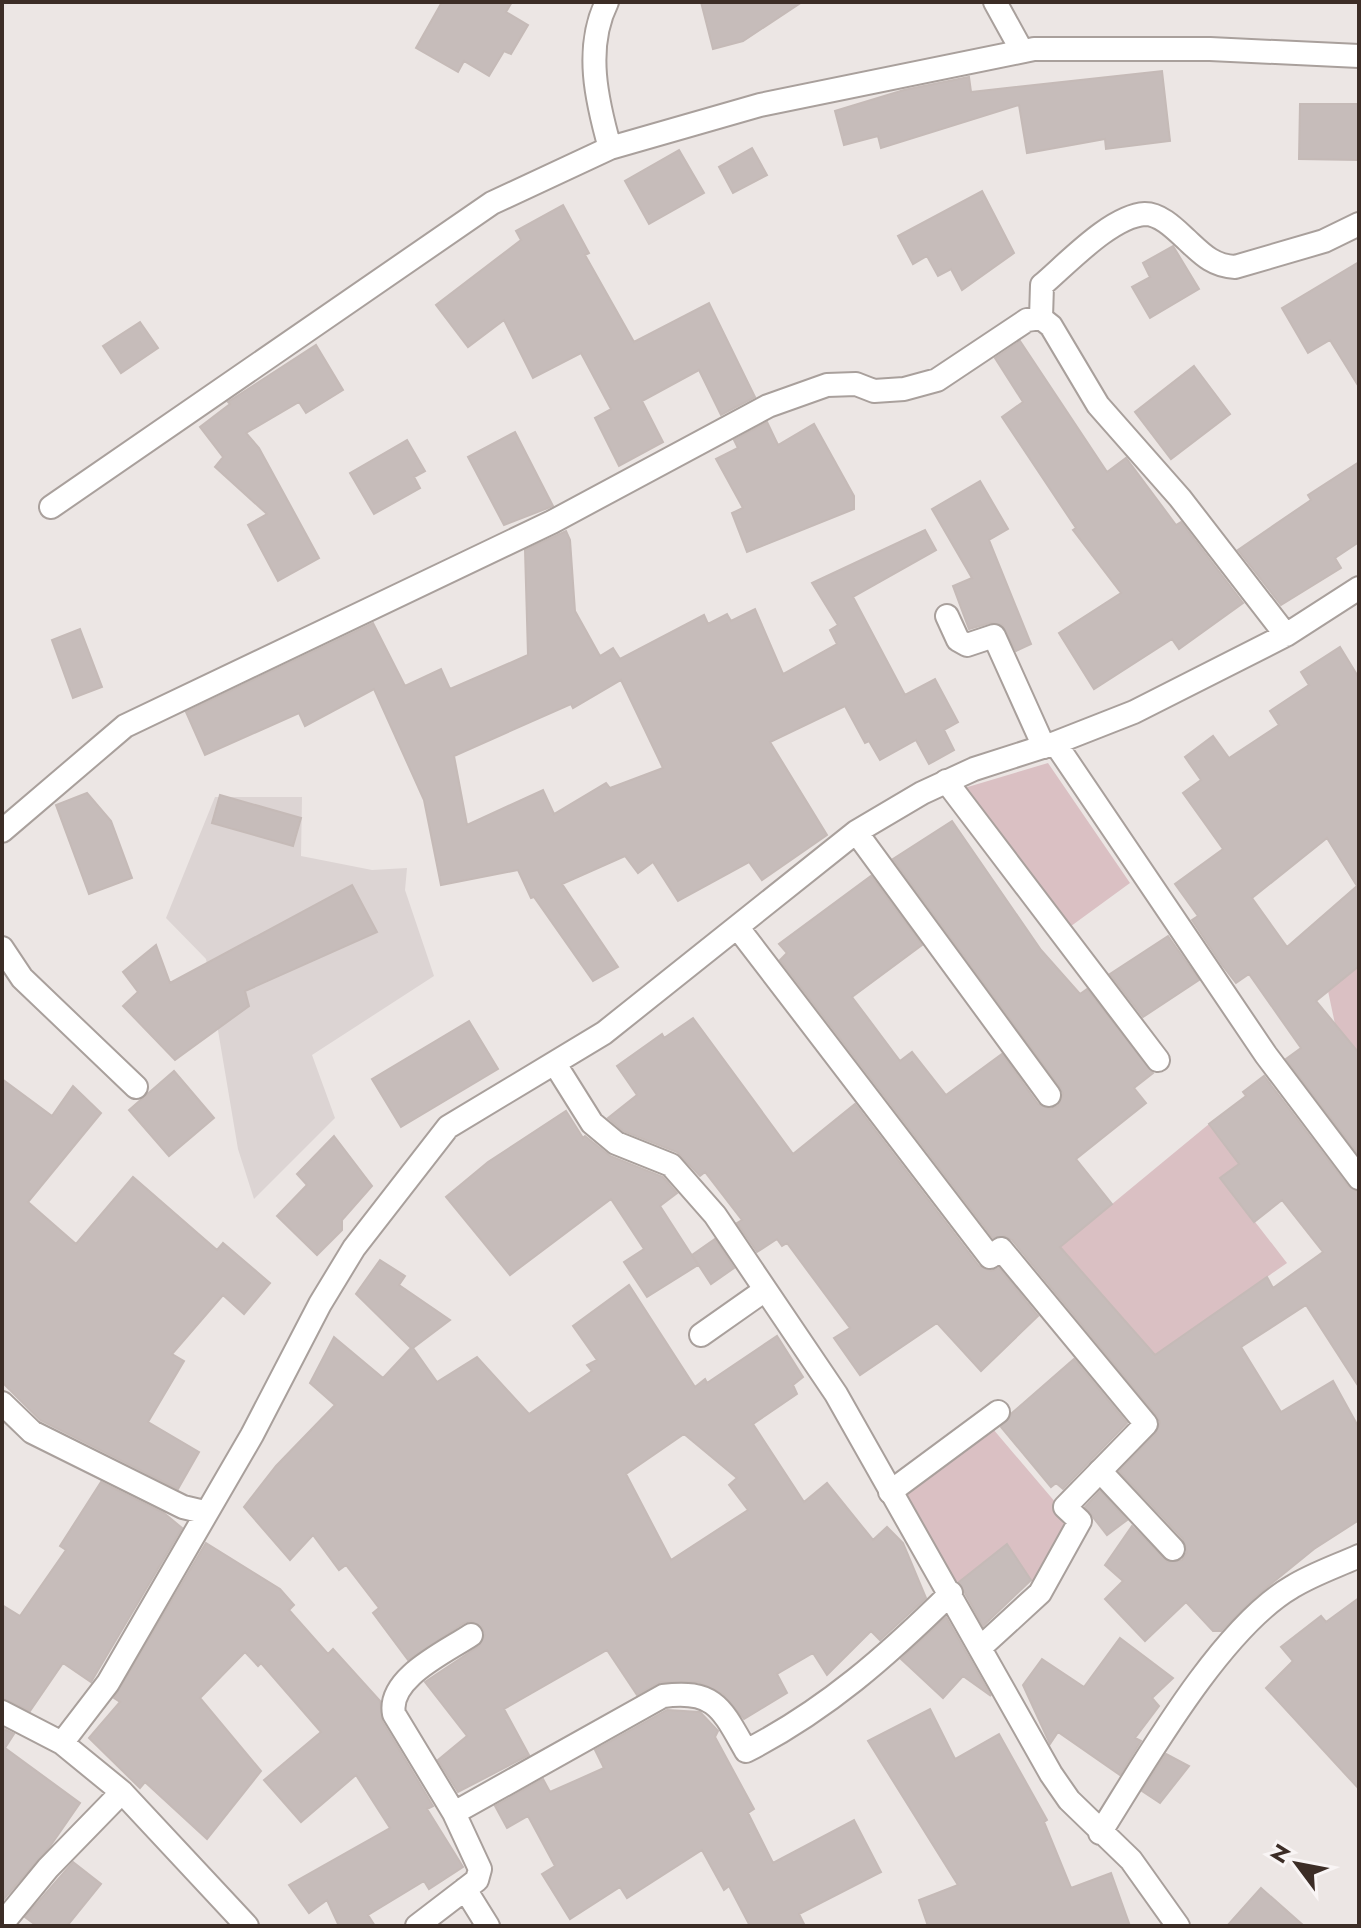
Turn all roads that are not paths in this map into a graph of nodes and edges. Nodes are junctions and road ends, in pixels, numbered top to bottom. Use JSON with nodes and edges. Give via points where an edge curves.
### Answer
{"nodes":[{"id":1,"x":607,"y":2,"type":"edge"},
{"id":2,"x":995,"y":2,"type":"edge"},
{"id":3,"x":1022,"y":51,"type":"junction"},
{"id":4,"x":1359,"y":56,"type":"edge"},
{"id":5,"x":610,"y":148,"type":"junction"},
{"id":6,"x":1359,"y":224,"type":"edge"},
{"id":7,"x":1041,"y":318,"type":"junction"},
{"id":8,"x":51,"y":507,"type":"dead end"},
{"id":9,"x":1359,"y":588,"type":"edge"},
{"id":10,"x":947,"y":616,"type":"dead end"},
{"id":11,"x":1286,"y":635,"type":"junction"},
{"id":12,"x":1050,"y":745,"type":"junction"},
{"id":13,"x":946,"y":781,"type":"junction"},
{"id":14,"x":2,"y":831,"type":"edge"},
{"id":15,"x":856,"y":832,"type":"junction"},
{"id":16,"x":738,"y":928,"type":"junction"},
{"id":17,"x":2,"y":948,"type":"edge"},
{"id":18,"x":1158,"y":1060,"type":"dead end"},
{"id":19,"x":555,"y":1064,"type":"junction"},
{"id":20,"x":136,"y":1087,"type":"dead end"},
{"id":21,"x":1049,"y":1095,"type":"dead end"},
{"id":22,"x":1359,"y":1178,"type":"edge"},
{"id":23,"x":765,"y":1290,"type":"junction"},
{"id":24,"x":701,"y":1335,"type":"dead end"},
{"id":25,"x":2,"y":1403,"type":"edge"},
{"id":26,"x":998,"y":1412,"type":"dead end"},
{"id":27,"x":1100,"y":1471,"type":"junction"},
{"id":28,"x":890,"y":1492,"type":"junction"},
{"id":29,"x":204,"y":1512,"type":"junction"},
{"id":30,"x":1173,"y":1549,"type":"dead end"},
{"id":31,"x":1359,"y":1556,"type":"edge"},
{"id":32,"x":951,"y":1593,"type":"junction"},
{"id":33,"x":471,"y":1635,"type":"dead end"},
{"id":34,"x":981,"y":1647,"type":"junction"},
{"id":35,"x":2,"y":1712,"type":"edge"},
{"id":36,"x":62,"y":1743,"type":"junction"},
{"id":37,"x":122,"y":1792,"type":"junction"},
{"id":38,"x":454,"y":1813,"type":"junction"},
{"id":39,"x":1100,"y":1833,"type":"junction"},
{"id":40,"x":465,"y":1889,"type":"junction"},
{"id":41,"x":2,"y":1924,"type":"edge"},
{"id":42,"x":247,"y":1926,"type":"edge"},
{"id":43,"x":417,"y":1926,"type":"edge"},
{"id":44,"x":488,"y":1926,"type":"edge"},
{"id":45,"x":1178,"y":1926,"type":"edge"}],
"edges":[{"from":1,"to":5,"type":"street","via":[[596,35],[594,70]]},
{"from":2,"to":3,"type":"street"},
{"from":3,"to":4,"type":"street","via":[[1210,49]]},
{"from":3,"to":5,"type":"street","via":[[760,105]]},
{"from":5,"to":8,"type":"street","via":[[492,203]]},
{"from":6,"to":7,"type":"street","via":[[1324,241],[1222,267],[1170,225],[1145,214],[1109,228],[1042,285]]},
{"from":7,"to":11,"type":"street","via":[[1098,405],[1180,498]]},
{"from":7,"to":14,"type":"street","via":[[1027,320],[937,380],[874,391],[856,384],[827,385],[768,406],[552,522],[125,726]]},
{"from":9,"to":11,"type":"street"},
{"from":10,"to":12,"type":"street","via":[[958,640],[967,645],[994,636]]},
{"from":11,"to":12,"type":"street","via":[[1134,712]]},
{"from":12,"to":13,"type":"street"},
{"from":12,"to":22,"type":"street","via":[[1266,1055]]},
{"from":13,"to":15,"type":"street"},
{"from":13,"to":18,"type":"street"},
{"from":15,"to":16,"type":"street"},
{"from":15,"to":21,"type":"street"},
{"from":16,"to":19,"type":"street","via":[[604,1033]]},
{"from":16,"to":27,"type":"street","via":[[990,1257],[1001,1249],[1146,1424]]},
{"from":17,"to":20,"type":"street","via":[[22,978]]},
{"from":19,"to":23,"type":"street","via":[[592,1123],[616,1143],[671,1165],[715,1215]]},
{"from":19,"to":29,"type":"street","via":[[448,1127],[398,1187],[320,1304],[252,1435]]},
{"from":23,"to":24,"type":"street"},
{"from":23,"to":28,"type":"street","via":[[836,1394]]},
{"from":25,"to":29,"type":"street","via":[[32,1432],[183,1507]]},
{"from":26,"to":28,"type":"street"},
{"from":27,"to":30,"type":"street"},
{"from":27,"to":34,"type":"street","via":[[1065,1507],[1080,1521],[1040,1593]]},
{"from":28,"to":32,"type":"street"},
{"from":29,"to":36,"type":"street","via":[[108,1683]]},
{"from":31,"to":39,"type":"street","via":[[1291,1587],[1259,1614],[1168,1726]]},
{"from":32,"to":34,"type":"street"},
{"from":32,"to":38,"type":"street","via":[[879,1664],[825,1705],[746,1751],[712,1700],[690,1693],[663,1696]]},
{"from":33,"to":38,"type":"street","via":[[400,1685],[392,1703]]},
{"from":34,"to":39,"type":"street","via":[[1051,1774]]},
{"from":35,"to":36,"type":"street"},
{"from":36,"to":37,"type":"street"},
{"from":37,"to":41,"type":"street"},
{"from":37,"to":42,"type":"street"},
{"from":38,"to":40,"type":"street","via":[[480,1869],[477,1880]]},
{"from":39,"to":45,"type":"street","via":[[1131,1860]]},
{"from":40,"to":43,"type":"street"},
{"from":40,"to":44,"type":"street"}]}
